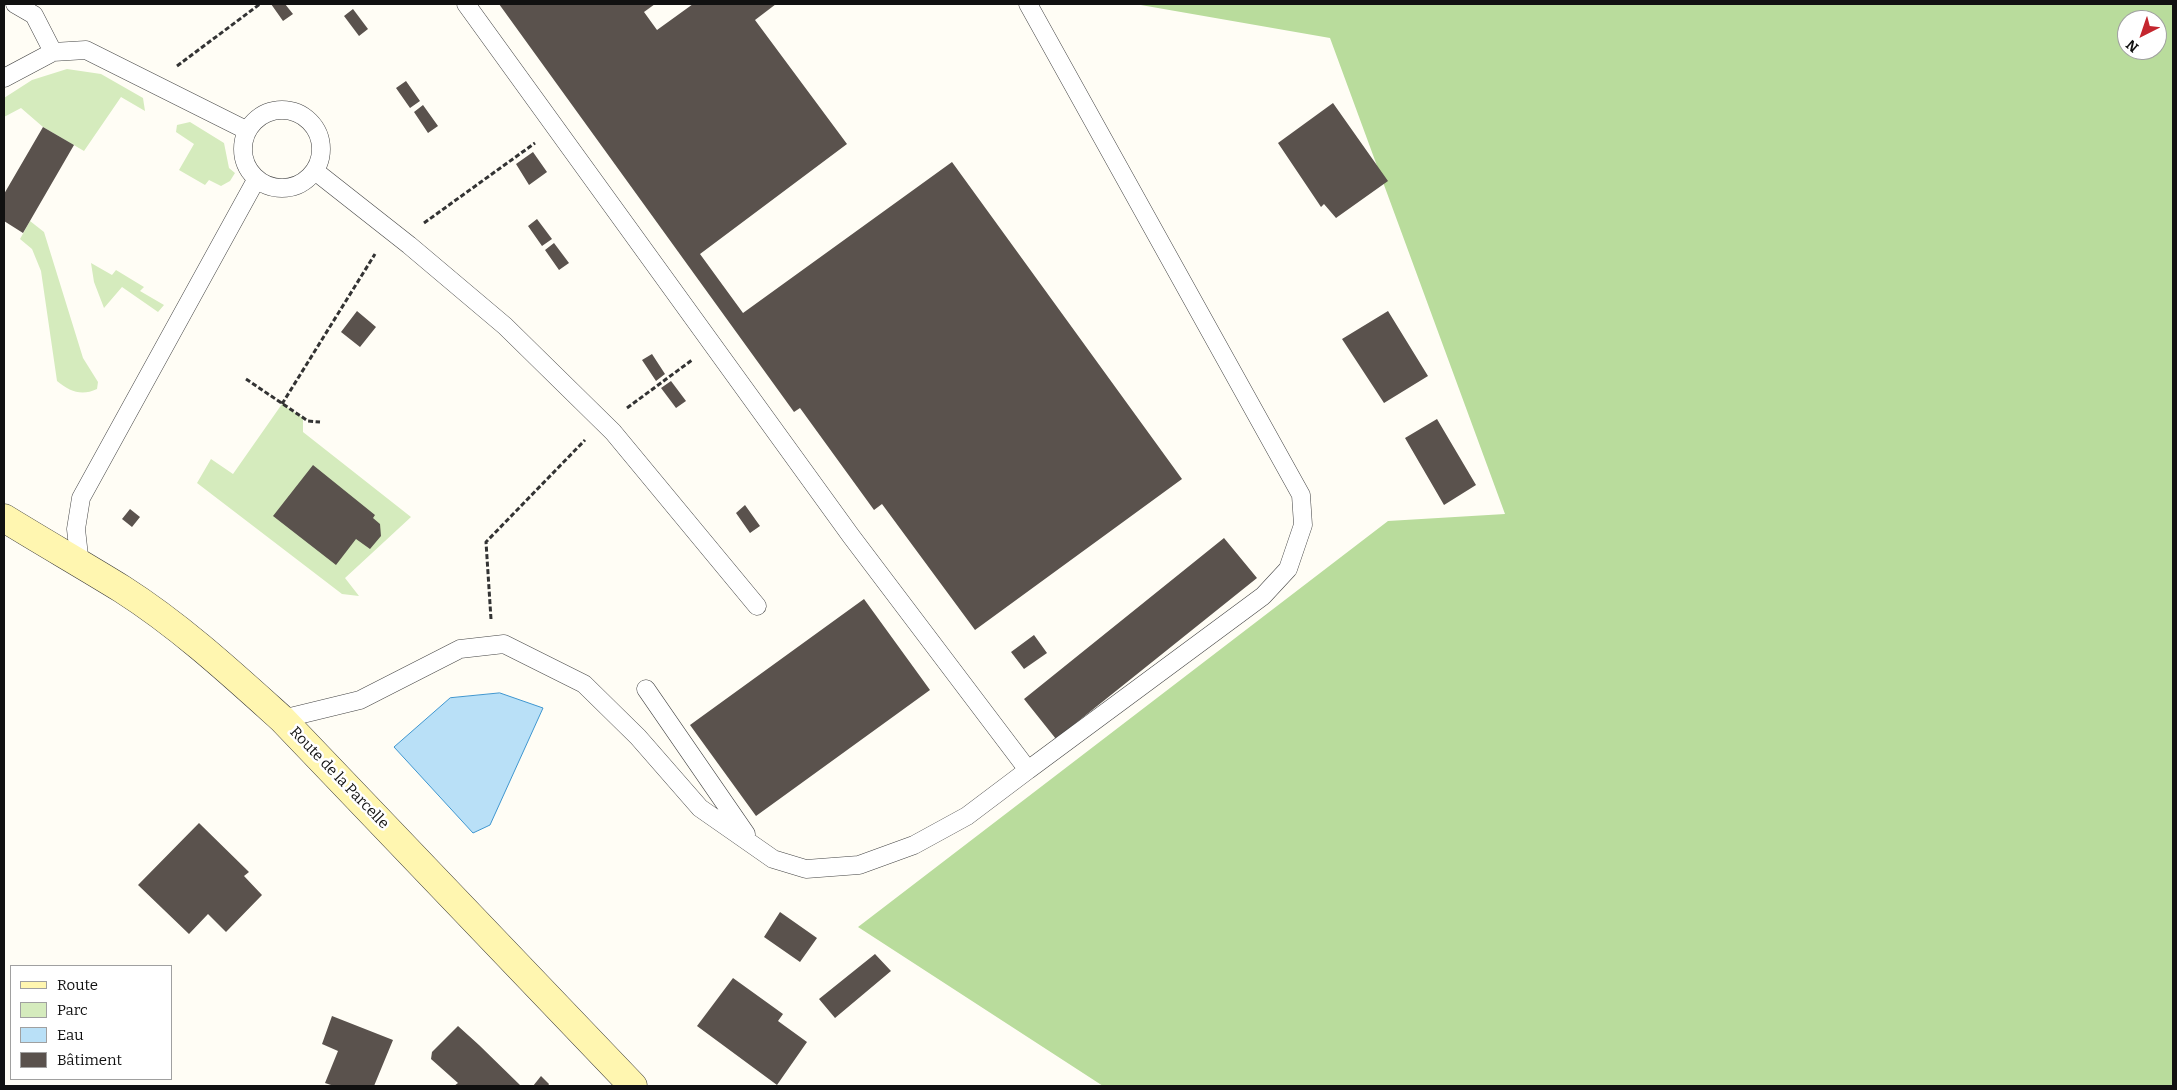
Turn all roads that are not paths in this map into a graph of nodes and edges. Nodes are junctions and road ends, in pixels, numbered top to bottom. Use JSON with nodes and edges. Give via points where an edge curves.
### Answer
{"nodes":[{"id":1,"x":15,"y":4,"type":"edge"},
{"id":2,"x":466,"y":4,"type":"edge"},
{"id":3,"x":1028,"y":4,"type":"edge"},
{"id":4,"x":53,"y":52,"type":"junction"},
{"id":5,"x":4,"y":78,"type":"edge"},
{"id":6,"x":246,"y":130,"type":"junction"},
{"id":7,"x":315,"y":170,"type":"junction"},
{"id":8,"x":256,"y":180,"type":"junction"},
{"id":9,"x":4,"y":518,"type":"edge"},
{"id":10,"x":80,"y":566,"type":"junction"},
{"id":11,"x":757,"y":606,"type":"dead end"},
{"id":12,"x":646,"y":689,"type":"dead end"},
{"id":13,"x":282,"y":719,"type":"junction"},
{"id":14,"x":1028,"y":770,"type":"junction"},
{"id":15,"x":754,"y":845,"type":"junction"},
{"id":16,"x":633,"y":1086,"type":"edge"}],
"edges":[{"from":1,"to":4,"type":"lane","via":[[34,15]]},
{"from":2,"to":14,"type":"lane","via":[[850,536]]},
{"from":3,"to":14,"type":"lane","via":[[1301,495],[1303,525],[1288,569],[1263,596]]},
{"from":4,"to":5,"type":"lane"},
{"from":4,"to":6,"type":"lane","via":[[86,50]]},
{"from":6,"to":7,"type":"lane","via":[[265,113],[277,110],[302,115],[318,134],[321,146]]},
{"from":6,"to":8,"type":"lane","via":[[242,157]]},
{"from":7,"to":8,"type":"lane","via":[[306,181],[294,187],[268,187]]},
{"from":7,"to":11,"type":"lane","via":[[505,326],[606,425]]},
{"from":8,"to":10,"type":"lane","via":[[81,498],[76,529]]},
{"from":9,"to":10,"type":"main road","name":"Route de la Parcelle"},
{"from":10,"to":13,"type":"main road","name":"Route de la Parcelle","via":[[122,590],[177,629]]},
{"from":12,"to":15,"type":"lane"},
{"from":13,"to":15,"type":"lane","via":[[360,700],[460,649],[504,644],[584,684],[638,737],[700,808]]},
{"from":13,"to":16,"type":"main road","name":"Route de la Parcelle"},
{"from":14,"to":15,"type":"lane","via":[[967,816],[914,845],[859,864],[806,869],[773,859]]}]}
